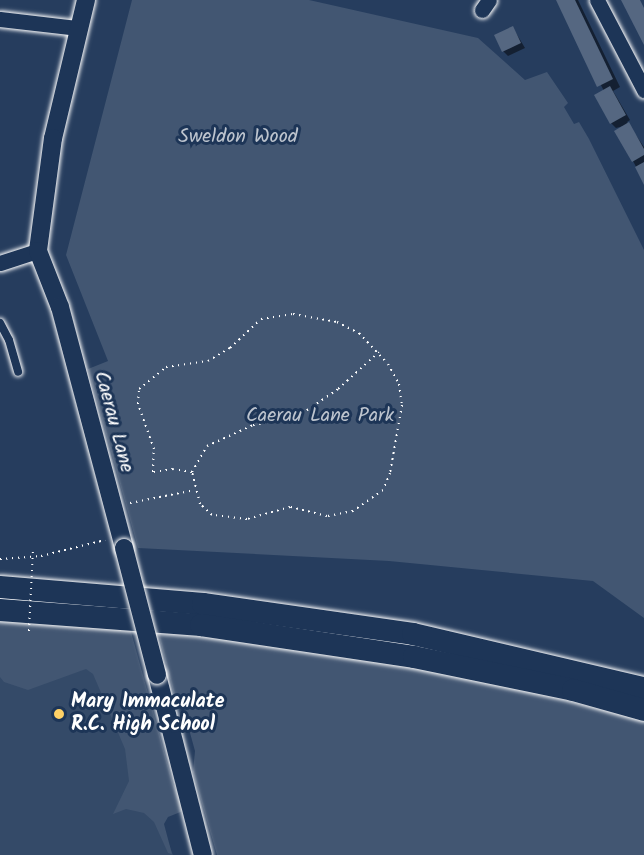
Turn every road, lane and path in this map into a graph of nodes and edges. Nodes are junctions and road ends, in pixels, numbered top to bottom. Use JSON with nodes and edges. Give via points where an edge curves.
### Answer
{"nodes":[{"id":1,"x":86,"y":0,"type":"edge"},
{"id":2,"x":597,"y":0,"type":"edge"},
{"id":3,"x":0,"y":19,"type":"edge"},
{"id":4,"x":78,"y":28,"type":"junction"},
{"id":5,"x":644,"y":90,"type":"edge"},
{"id":6,"x":38,"y":251,"type":"junction"},
{"id":7,"x":0,"y":263,"type":"edge"},
{"id":8,"x":0,"y":322,"type":"edge"},
{"id":9,"x":379,"y":352,"type":"junction"},
{"id":10,"x":18,"y":372,"type":"dead end"},
{"id":11,"x":192,"y":472,"type":"junction"},
{"id":12,"x":195,"y":490,"type":"junction"},
{"id":13,"x":112,"y":506,"type":"junction"},
{"id":14,"x":117,"y":525,"type":"junction"},
{"id":15,"x":33,"y":549,"type":"dead end"},
{"id":16,"x":0,"y":558,"type":"edge"},
{"id":17,"x":0,"y":587,"type":"edge"},
{"id":18,"x":0,"y":610,"type":"edge"},
{"id":19,"x":29,"y":631,"type":"dead end"},
{"id":20,"x":644,"y":688,"type":"edge"},
{"id":21,"x":644,"y":710,"type":"edge"},
{"id":22,"x":203,"y":855,"type":"edge"}],
"edges":[{"from":1,"to":4,"type":"street","name":"Caerau Lane"},
{"from":2,"to":5,"type":"street"},
{"from":3,"to":4,"type":"street"},
{"from":4,"to":6,"type":"street","name":"Caerau Lane","via":[[53,138]]},
{"from":6,"to":7,"type":"street"},
{"from":6,"to":13,"type":"street","name":"Caerau Lane","via":[[60,307]]},
{"from":8,"to":10,"type":"lane"},
{"from":9,"to":11,"type":"path","via":[[338,389],[297,417],[253,425],[207,446]]},
{"from":9,"to":11,"type":"path","via":[[359,333],[337,322],[293,314],[261,319],[230,348],[208,361],[166,367],[139,389],[138,404],[154,449],[153,472]]},
{"from":9,"to":12,"type":"path","via":[[399,384],[402,405],[390,473],[383,490],[353,511],[327,516],[290,507],[247,519],[225,519],[212,515],[200,504]]},
{"from":11,"to":12,"type":"path"},
{"from":12,"to":13,"type":"path"},
{"from":13,"to":14,"type":"street","name":"Caerau Lane"},
{"from":14,"to":16,"type":"path","via":[[109,539],[41,556]]},
{"from":14,"to":22,"type":"street","name":"Caerau Lane","bridge":true},
{"from":15,"to":19,"type":"path","bridge":true},
{"from":17,"to":20,"type":"main road","via":[[203,604],[412,634]]},
{"from":18,"to":21,"type":"main road","via":[[201,625],[414,657],[573,690]]}]}
